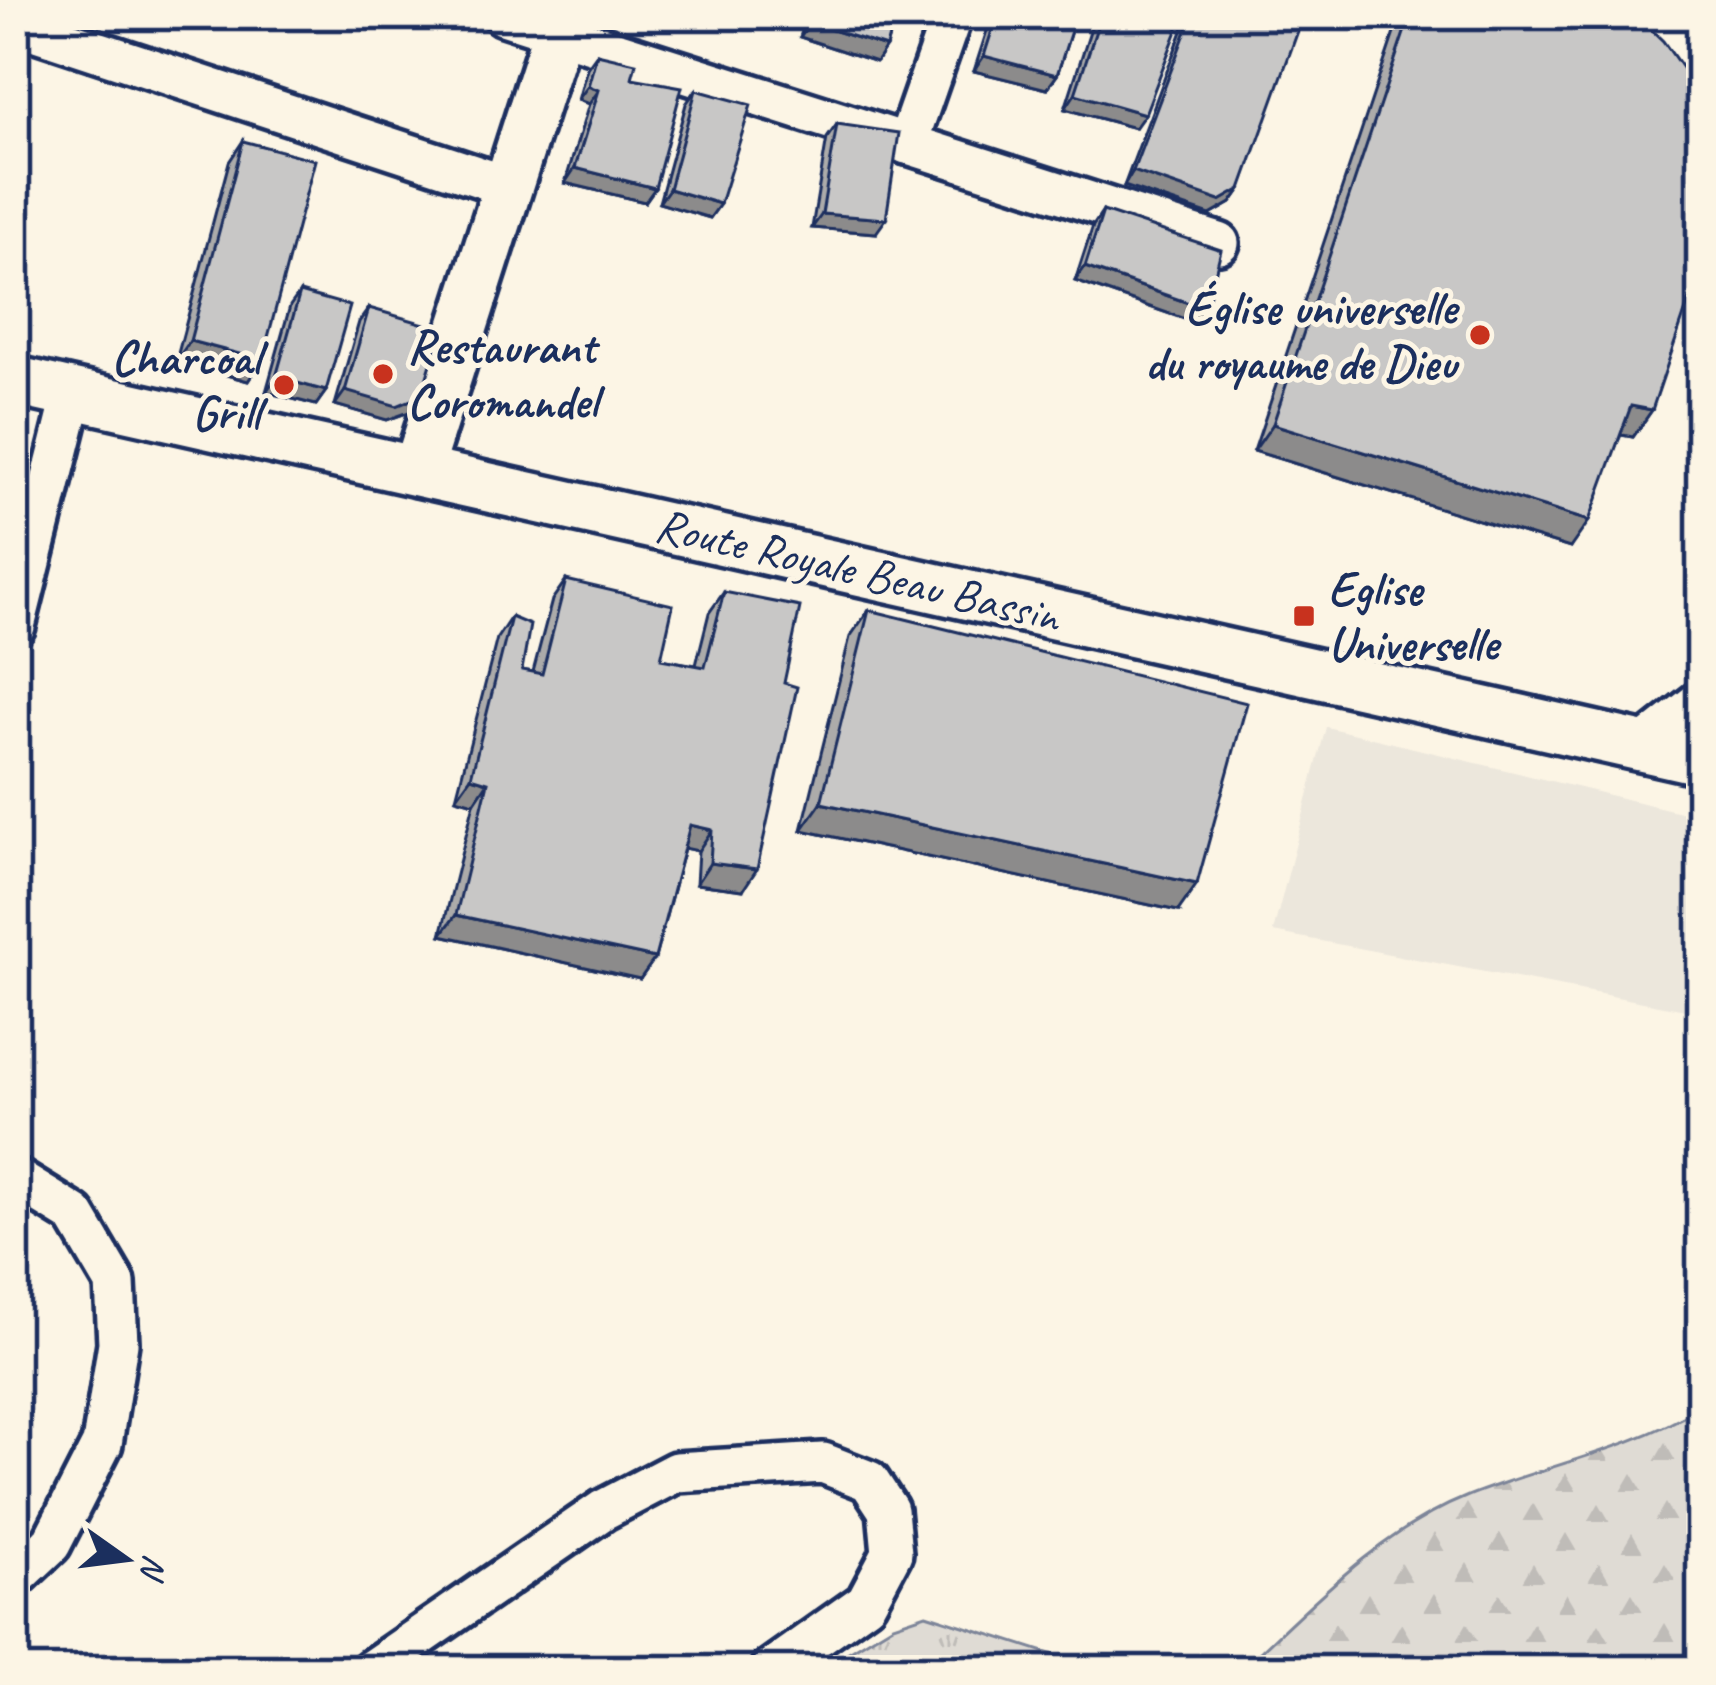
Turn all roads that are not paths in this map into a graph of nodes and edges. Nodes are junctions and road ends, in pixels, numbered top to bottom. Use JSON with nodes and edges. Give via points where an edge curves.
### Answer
{"nodes":[{"id":1,"x":503,"y":15,"type":"edge"},
{"id":2,"x":952,"y":15,"type":"edge"},
{"id":3,"x":560,"y":23,"type":"edge"},
{"id":4,"x":15,"y":25,"type":"edge"},
{"id":5,"x":907,"y":144,"type":"junction"},
{"id":6,"x":507,"y":186,"type":"junction"},
{"id":7,"x":1219,"y":243,"type":"dead end"},
{"id":8,"x":15,"y":382,"type":"edge"},
{"id":9,"x":73,"y":394,"type":"junction"},
{"id":10,"x":417,"y":471,"type":"junction"},
{"id":11,"x":15,"y":626,"type":"edge"},
{"id":12,"x":1701,"y":700,"type":"edge"},
{"id":13,"x":1645,"y":744,"type":"junction"},
{"id":14,"x":1701,"y":760,"type":"edge"},
{"id":15,"x":15,"y":1178,"type":"edge"},
{"id":16,"x":15,"y":1578,"type":"edge"},
{"id":17,"x":371,"y":1670,"type":"edge"},
{"id":18,"x":770,"y":1670,"type":"edge"}],
"edges":[{"from":1,"to":3,"type":"street"},
{"from":2,"to":5,"type":"street"},
{"from":3,"to":5,"type":"street"},
{"from":3,"to":6,"type":"main road"},
{"from":4,"to":6,"type":"street"},
{"from":5,"to":7,"type":"street"},
{"from":6,"to":10,"type":"main road"},
{"from":8,"to":9,"type":"main road","name":"Route Royale Beau Bassin"},
{"from":9,"to":10,"type":"main road","name":"Route Royale Beau Bassin"},
{"from":9,"to":11,"type":"street"},
{"from":10,"to":13,"type":"main road","name":"Route Royale Beau Bassin"},
{"from":12,"to":13,"type":"street"},
{"from":13,"to":14,"type":"main road","name":"Route Royale Beau Bassin"},
{"from":15,"to":16,"type":"street","via":[[75,1215],[115,1282],[118,1343],[102,1444],[51,1544]]},
{"from":17,"to":18,"type":"street","via":[[603,1510],[676,1472],[823,1463],[869,1481],[889,1510],[892,1553],[866,1602]]}]}
